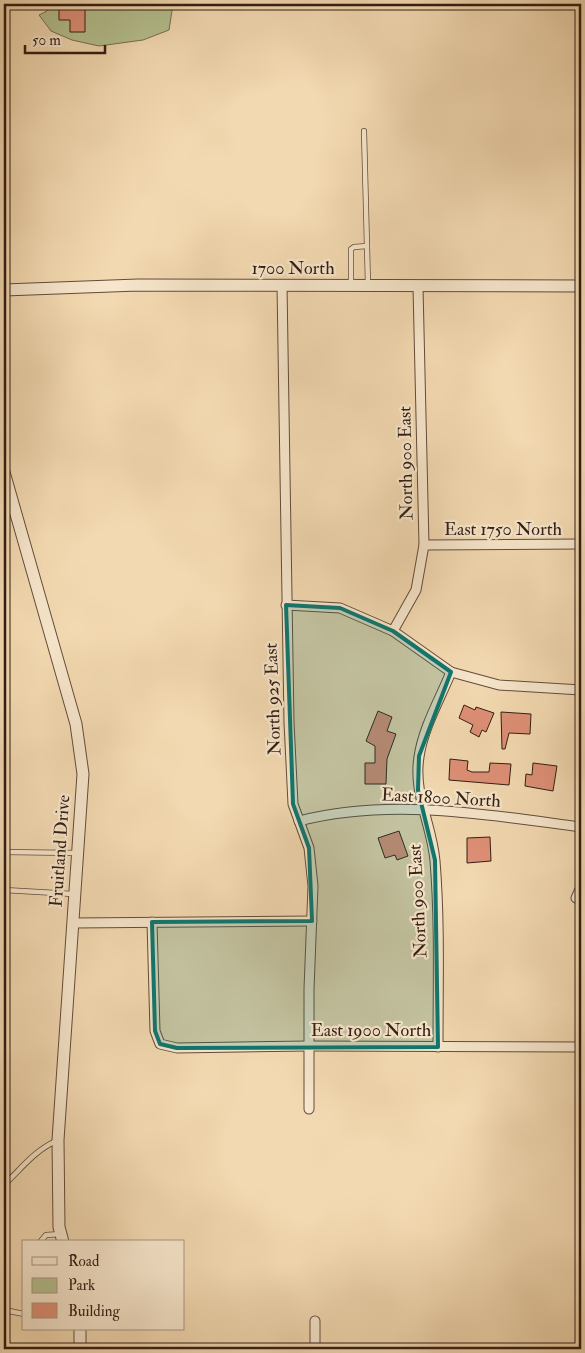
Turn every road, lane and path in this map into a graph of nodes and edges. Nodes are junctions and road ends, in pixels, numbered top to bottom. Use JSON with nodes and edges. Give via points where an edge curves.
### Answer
{"nodes":[{"id":1,"x":364,"y":132,"type":"dead end"},
{"id":2,"x":367,"y":246,"type":"junction"},
{"id":3,"x":282,"y":285,"type":"junction"},
{"id":4,"x":351,"y":286,"type":"junction"},
{"id":5,"x":368,"y":286,"type":"junction"},
{"id":6,"x":581,"y":286,"type":"edge"},
{"id":7,"x":418,"y":287,"type":"junction"},
{"id":8,"x":4,"y":290,"type":"edge"},
{"id":9,"x":4,"y":472,"type":"edge"},
{"id":10,"x":581,"y":544,"type":"edge"},
{"id":11,"x":424,"y":545,"type":"junction"},
{"id":12,"x":286,"y":605,"type":"junction"},
{"id":13,"x":393,"y":631,"type":"junction"},
{"id":14,"x":451,"y":672,"type":"junction"},
{"id":15,"x":581,"y":690,"type":"edge"},
{"id":16,"x":423,"y":810,"type":"junction"},
{"id":17,"x":299,"y":820,"type":"junction"},
{"id":18,"x":581,"y":827,"type":"edge"},
{"id":19,"x":4,"y":852,"type":"edge"},
{"id":20,"x":78,"y":853,"type":"junction"},
{"id":21,"x":581,"y":887,"type":"edge"},
{"id":22,"x":4,"y":890,"type":"edge"},
{"id":23,"x":74,"y":894,"type":"junction"},
{"id":24,"x":576,"y":898,"type":"dead end"},
{"id":25,"x":312,"y":921,"type":"junction"},
{"id":26,"x":152,"y":922,"type":"junction"},
{"id":27,"x":73,"y":923,"type":"junction"},
{"id":28,"x":308,"y":1046,"type":"junction"},
{"id":29,"x":438,"y":1046,"type":"junction"},
{"id":30,"x":581,"y":1047,"type":"edge"},
{"id":31,"x":309,"y":1109,"type":"dead end"},
{"id":32,"x":58,"y":1140,"type":"junction"},
{"id":33,"x":4,"y":1185,"type":"edge"},
{"id":34,"x":62,"y":1238,"type":"edge"},
{"id":35,"x":42,"y":1240,"type":"edge"},
{"id":36,"x":4,"y":1310,"type":"edge"},
{"id":37,"x":22,"y":1314,"type":"edge"},
{"id":38,"x":315,"y":1321,"type":"dead end"},
{"id":39,"x":80,"y":1330,"type":"edge"},
{"id":40,"x":80,"y":1349,"type":"edge"},
{"id":41,"x":315,"y":1349,"type":"edge"}],
"edges":[{"from":1,"to":2,"type":"lane"},
{"from":2,"to":4,"type":"lane","via":[[351,249]]},
{"from":2,"to":5,"type":"lane"},
{"from":3,"to":4,"type":"street","name":"1700 North"},
{"from":3,"to":8,"type":"street","name":"1700 North","via":[[138,285]]},
{"from":3,"to":12,"type":"street","name":"North 925 East"},
{"from":4,"to":5,"type":"street","name":"1700 North"},
{"from":5,"to":7,"type":"street","name":"1700 North"},
{"from":6,"to":7,"type":"street","name":"1700 North"},
{"from":7,"to":11,"type":"street","name":"North 900 East"},
{"from":9,"to":20,"type":"street","name":"Fruitland Drive","via":[[76,724],[82,774]]},
{"from":10,"to":11,"type":"street","name":"East 1750 North"},
{"from":11,"to":13,"type":"street","name":"North 900 East","via":[[416,590]]},
{"from":12,"to":13,"type":"street","via":[[340,608]]},
{"from":12,"to":17,"type":"street","name":"North 925 East","via":[[293,795]]},
{"from":13,"to":14,"type":"street"},
{"from":14,"to":15,"type":"street","via":[[499,684]]},
{"from":14,"to":16,"type":"street","name":"North 900 East","via":[[419,756],[418,790]]},
{"from":16,"to":17,"type":"street","name":"East 1800 North","via":[[344,812]]},
{"from":16,"to":18,"type":"street","name":"East 1800 North"},
{"from":16,"to":29,"type":"street","name":"North 900 East","via":[[435,860]]},
{"from":17,"to":25,"type":"street","name":"North 925 East","via":[[309,848]]},
{"from":19,"to":20,"type":"lane"},
{"from":20,"to":23,"type":"street","name":"Fruitland Drive"},
{"from":21,"to":24,"type":"street"},
{"from":22,"to":23,"type":"lane"},
{"from":23,"to":27,"type":"street","name":"Fruitland Drive"},
{"from":25,"to":26,"type":"street"},
{"from":25,"to":28,"type":"street","name":"North 925 East"},
{"from":26,"to":27,"type":"street"},
{"from":26,"to":28,"type":"street","name":"East 1900 North","via":[[155,1032],[160,1044],[176,1048]]},
{"from":27,"to":32,"type":"street","name":"Fruitland Drive"},
{"from":28,"to":29,"type":"street","name":"East 1900 North"},
{"from":28,"to":31,"type":"street","name":"North 925 East"},
{"from":29,"to":30,"type":"street","name":"East 1900 North"},
{"from":32,"to":33,"type":"lane","via":[[24,1163]]},
{"from":32,"to":34,"type":"street","name":"Fruitland Drive"},
{"from":34,"to":35,"type":"lane","via":[[46,1235]]},
{"from":36,"to":37,"type":"lane"},
{"from":38,"to":41,"type":"street"},
{"from":39,"to":40,"type":"street"}]}
